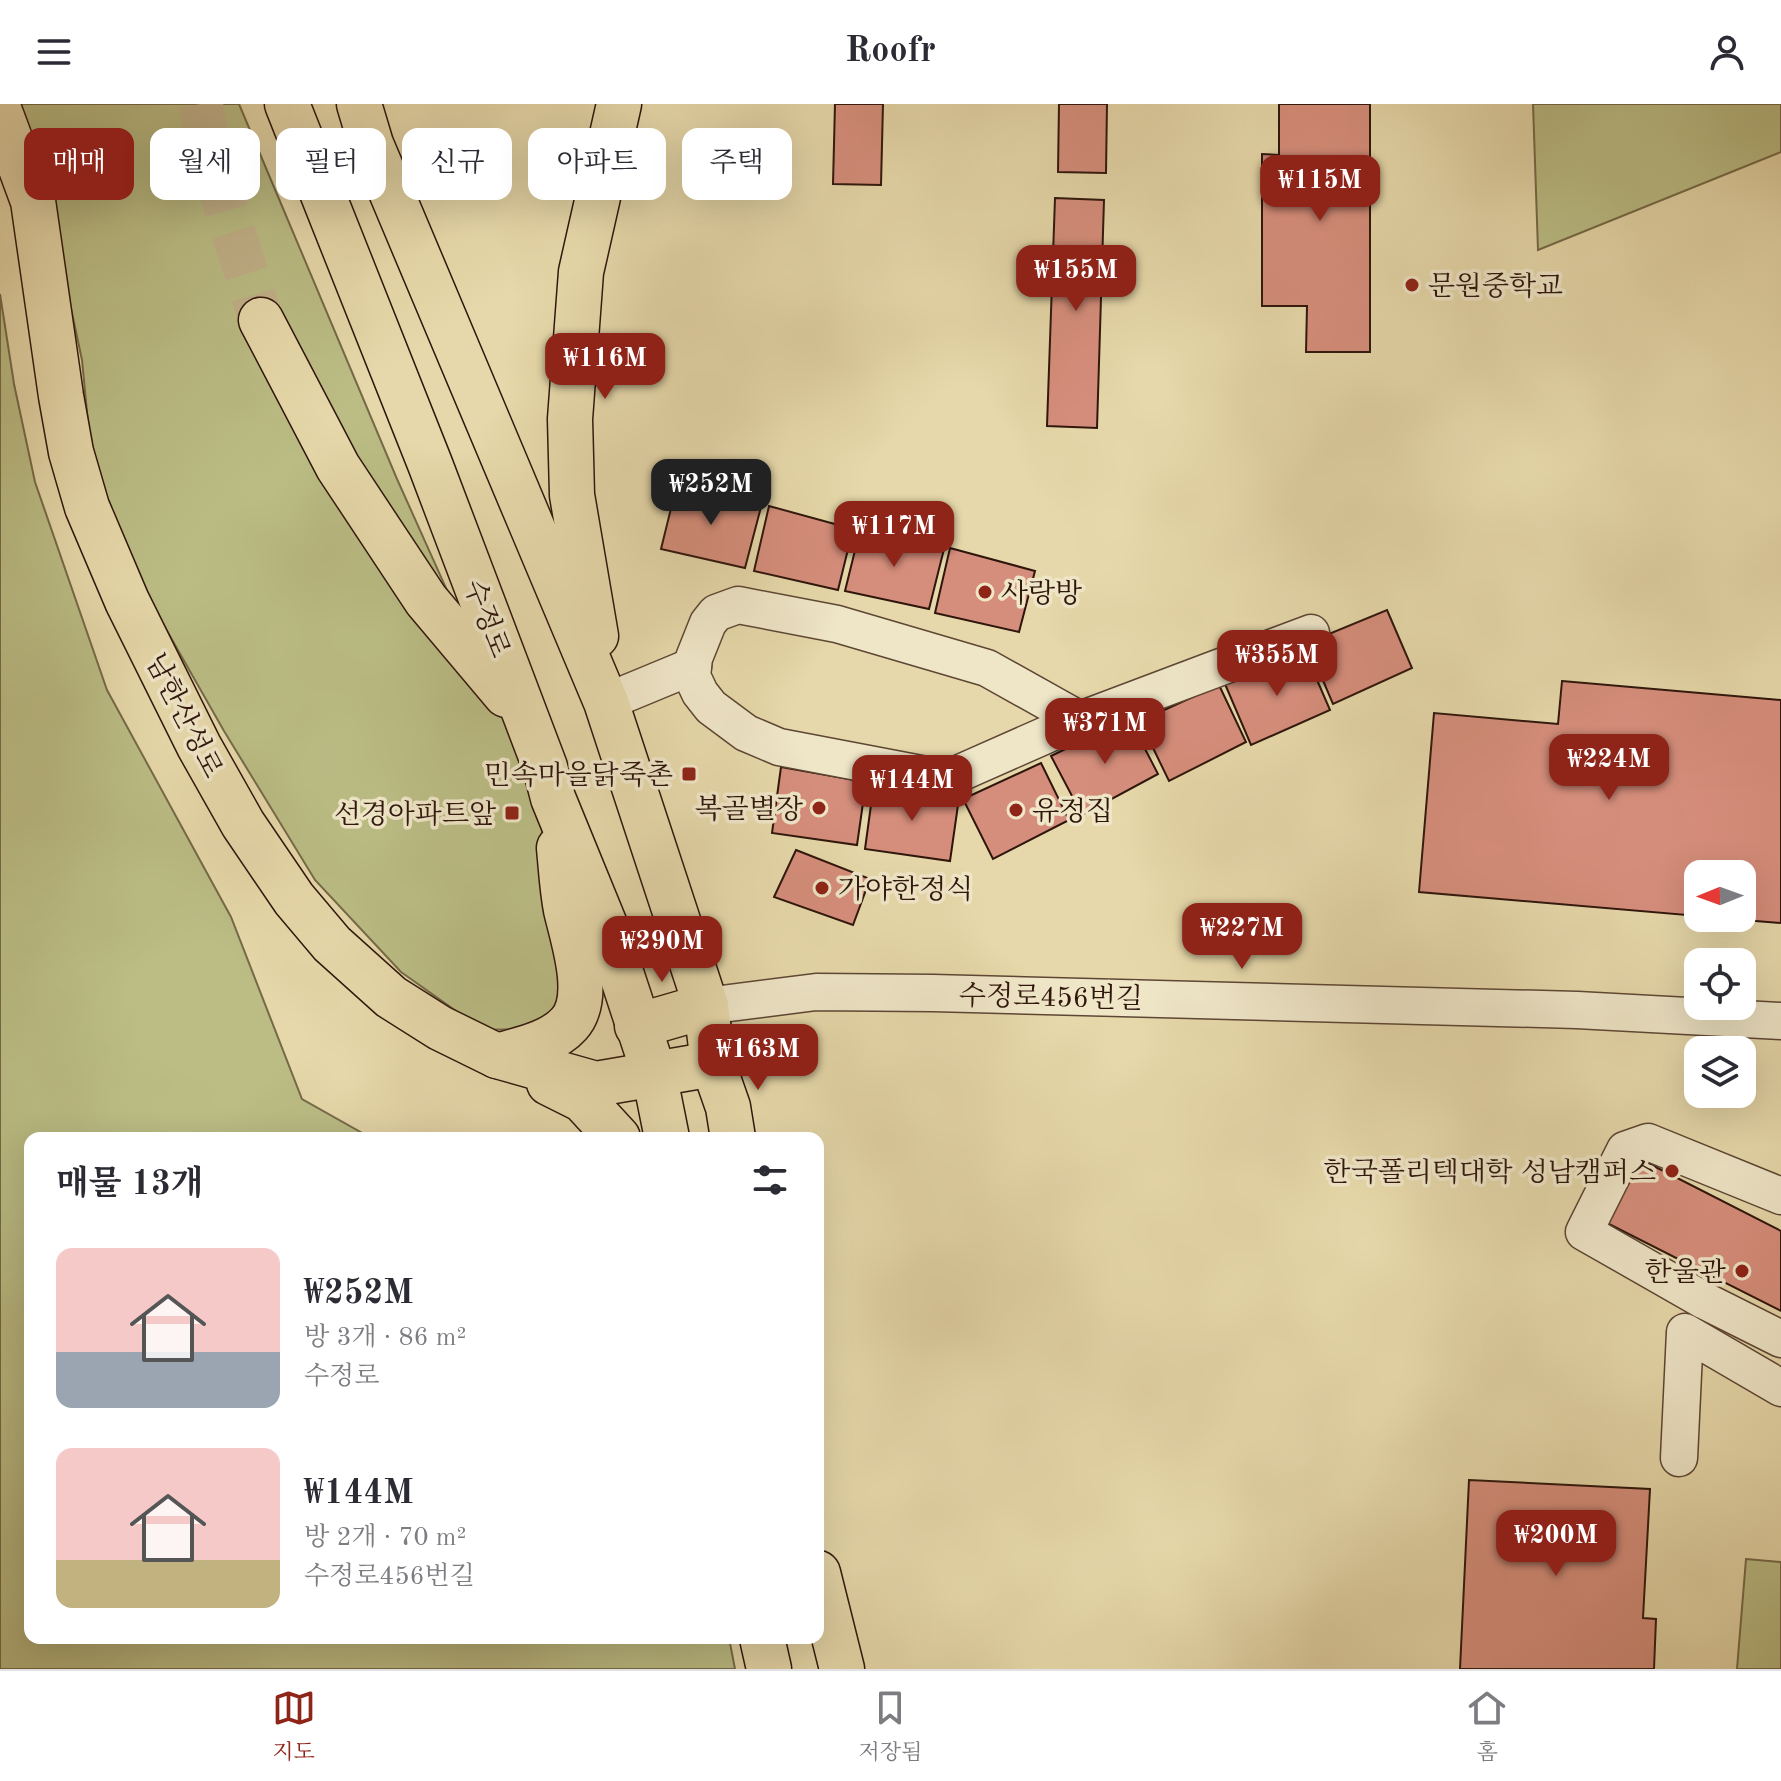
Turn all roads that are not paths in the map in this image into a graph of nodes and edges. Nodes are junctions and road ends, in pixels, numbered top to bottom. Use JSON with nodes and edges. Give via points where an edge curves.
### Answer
{"nodes":[{"id":1,"x":287,"y":104,"type":"edge"},
{"id":2,"x":359,"y":104,"type":"edge"},
{"id":3,"x":619,"y":104,"type":"edge"},
{"id":4,"x":0,"y":112,"type":"edge"},
{"id":5,"x":261,"y":320,"type":"tunnel mouth"},
{"id":6,"x":1311,"y":633,"type":"dead end"},
{"id":7,"x":693,"y":666,"type":"junction"},
{"id":8,"x":606,"y":702,"type":"junction"},
{"id":9,"x":527,"y":720,"type":"junction"},
{"id":10,"x":1080,"y":720,"type":"junction"},
{"id":11,"x":553,"y":798,"type":"junction"},
{"id":12,"x":706,"y":1006,"type":"junction"},
{"id":13,"x":1781,"y":1021,"type":"edge"},
{"id":14,"x":637,"y":1026,"type":"junction"},
{"id":15,"x":497,"y":1056,"type":"junction"},
{"id":16,"x":713,"y":1064,"type":"junction"},
{"id":17,"x":654,"y":1073,"type":"junction"},
{"id":18,"x":612,"y":1132,"type":"edge"},
{"id":19,"x":666,"y":1132,"type":"edge"},
{"id":20,"x":732,"y":1132,"type":"edge"},
{"id":21,"x":1781,"y":1196,"type":"edge"},
{"id":22,"x":1781,"y":1339,"type":"edge"},
{"id":23,"x":1781,"y":1388,"type":"edge"},
{"id":24,"x":1679,"y":1458,"type":"dead end"},
{"id":25,"x":824,"y":1597,"type":"edge"},
{"id":26,"x":763,"y":1644,"type":"edge"},
{"id":27,"x":769,"y":1669,"type":"edge"},
{"id":28,"x":842,"y":1669,"type":"edge"}],
"edges":[{"from":1,"to":9,"type":"main road","name":"수정로"},
{"from":2,"to":8,"type":"main road","via":[[371,144]]},
{"from":3,"to":8,"type":"main road","via":[[581,272],[570,419],[572,495]]},
{"from":4,"to":15,"type":"main road","name":"남한산성로","via":[[33,201],[61,396],[87,507],[199,746],[243,824],[332,944],[391,997]]},
{"from":5,"to":9,"type":"main road","via":[[338,467],[417,587]]},
{"from":6,"to":10,"type":"street"},
{"from":7,"to":8,"type":"street"},
{"from":7,"to":10,"type":"street","via":[[692,676],[711,707],[746,733],[779,747],[926,775],[951,777]]},
{"from":7,"to":10,"type":"street","via":[[708,623],[716,613],[738,605],[837,624],[987,668]]},
{"from":8,"to":12,"type":"main road"},
{"from":9,"to":11,"type":"main road","name":"수정로"},
{"from":11,"to":14,"type":"main road","name":"수정로","via":[[602,917]]},
{"from":11,"to":15,"type":"main road","via":[[566,908],[577,951],[578,1011],[568,1026],[548,1039]]},
{"from":12,"to":13,"type":"street","name":"수정로456번길","via":[[816,992],[933,993],[1577,1010]]},
{"from":12,"to":14,"type":"main road"},
{"from":12,"to":16,"type":"main road"},
{"from":14,"to":17,"type":"main road","name":"수정로"},
{"from":15,"to":17,"type":"main road","name":"남한산성로","via":[[596,1084]]},
{"from":15,"to":18,"type":"main road","via":[[583,1100]]},
{"from":16,"to":17,"type":"main road","name":"남한산성로"},
{"from":16,"to":20,"type":"main road"},
{"from":17,"to":19,"type":"main road","name":"수정로"},
{"from":21,"to":22,"type":"street","via":[[1648,1142],[1625,1150],[1584,1232]]},
{"from":23,"to":24,"type":"street","via":[[1685,1332]]},
{"from":25,"to":28,"type":"main road"},
{"from":26,"to":27,"type":"main road"}]}
